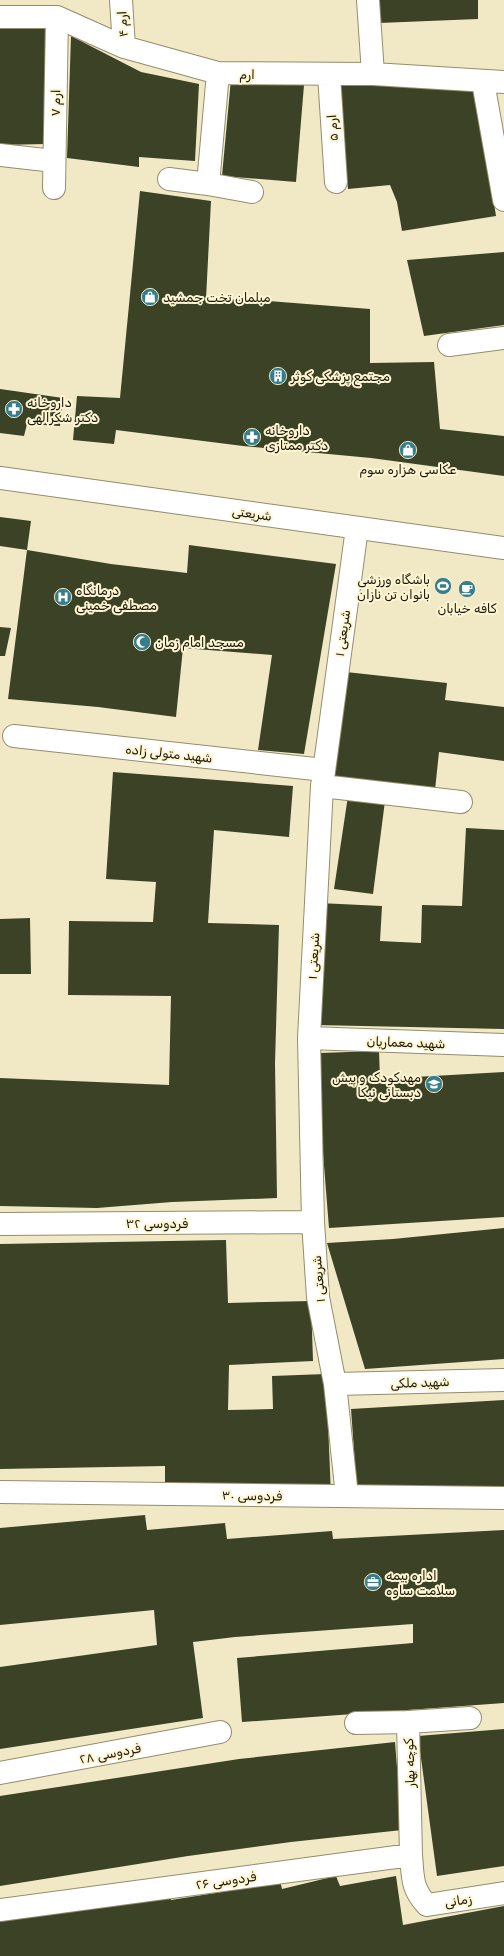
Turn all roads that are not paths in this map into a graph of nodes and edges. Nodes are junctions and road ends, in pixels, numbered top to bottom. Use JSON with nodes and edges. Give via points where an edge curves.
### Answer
{"nodes":[{"id":1,"x":121,"y":0,"type":"edge"},
{"id":2,"x":368,"y":0,"type":"edge"},
{"id":3,"x":0,"y":14,"type":"edge"},
{"id":4,"x":57,"y":17,"type":"junction"},
{"id":5,"x":124,"y":47,"type":"junction"},
{"id":6,"x":218,"y":73,"type":"junction"},
{"id":7,"x":373,"y":74,"type":"junction"},
{"id":8,"x":329,"y":75,"type":"junction"},
{"id":9,"x":494,"y":82,"type":"edge"},
{"id":10,"x":0,"y":155,"type":"edge"},
{"id":11,"x":54,"y":161,"type":"junction"},
{"id":12,"x":169,"y":179,"type":"dead end"},
{"id":13,"x":336,"y":182,"type":"dead end"},
{"id":14,"x":208,"y":184,"type":"junction"},
{"id":15,"x":54,"y":188,"type":"dead end"},
{"id":16,"x":252,"y":192,"type":"dead end"},
{"id":17,"x":504,"y":200,"type":"edge"},
{"id":18,"x":504,"y":338,"type":"edge"},
{"id":19,"x":449,"y":345,"type":"dead end"},
{"id":20,"x":0,"y":478,"type":"edge"},
{"id":21,"x":357,"y":528,"type":"junction"},
{"id":22,"x":504,"y":548,"type":"edge"},
{"id":23,"x":14,"y":736,"type":"dead end"},
{"id":24,"x":323,"y":778,"type":"junction"},
{"id":25,"x":462,"y":802,"type":"dead end"},
{"id":26,"x":309,"y":1038,"type":"junction"},
{"id":27,"x":504,"y":1045,"type":"edge"},
{"id":28,"x":313,"y":1222,"type":"junction"},
{"id":29,"x":0,"y":1224,"type":"edge"},
{"id":30,"x":504,"y":1380,"type":"edge"},
{"id":31,"x":335,"y":1384,"type":"junction"},
{"id":32,"x":0,"y":1492,"type":"edge"},
{"id":33,"x":347,"y":1496,"type":"junction"},
{"id":34,"x":504,"y":1498,"type":"edge"},
{"id":35,"x":470,"y":1718,"type":"dead end"},
{"id":36,"x":408,"y":1722,"type":"junction"},
{"id":37,"x":356,"y":1723,"type":"dead end"},
{"id":38,"x":220,"y":1732,"type":"dead end"},
{"id":39,"x":0,"y":1773,"type":"edge"},
{"id":40,"x":411,"y":1855,"type":"junction"},
{"id":41,"x":504,"y":1893,"type":"edge"},
{"id":42,"x":0,"y":1910,"type":"edge"}],
"edges":[{"from":1,"to":5,"type":"street","name":"ارم ۴"},
{"from":2,"to":7,"type":"street"},
{"from":3,"to":4,"type":"street","name":"ارم"},
{"from":4,"to":5,"type":"street","name":"ارم"},
{"from":4,"to":11,"type":"street","name":"ارم ۷"},
{"from":5,"to":6,"type":"street","name":"ارم"},
{"from":6,"to":8,"type":"street","name":"ارم"},
{"from":6,"to":14,"type":"street"},
{"from":7,"to":8,"type":"street","name":"ارم"},
{"from":7,"to":9,"type":"street","name":"ارم"},
{"from":8,"to":13,"type":"street","name":"ارم ۵"},
{"from":9,"to":17,"type":"street"},
{"from":10,"to":11,"type":"street"},
{"from":11,"to":15,"type":"street","name":"ارم ۷"},
{"from":12,"to":14,"type":"street"},
{"from":14,"to":16,"type":"street"},
{"from":18,"to":19,"type":"street"},
{"from":20,"to":21,"type":"street","name":"شریعتی"},
{"from":21,"to":22,"type":"street","name":"شریعتی"},
{"from":21,"to":24,"type":"street","name":"شریعتی ۱"},
{"from":23,"to":24,"type":"street","name":"شهید متولی زاده"},
{"from":24,"to":25,"type":"street","name":"شهید متولی زاده"},
{"from":24,"to":26,"type":"street","name":"شریعتی ۱"},
{"from":26,"to":27,"type":"street","name":"شهید معماریان"},
{"from":26,"to":28,"type":"street","name":"شریعتی ۱"},
{"from":28,"to":29,"type":"street","name":"فردوسی ۳۲"},
{"from":28,"to":31,"type":"street","name":"شریعتی ۱","via":[[318,1296]]},
{"from":30,"to":31,"type":"street","name":"شهید ملکی"},
{"from":31,"to":33,"type":"street","name":"شریعتی ۱"},
{"from":32,"to":33,"type":"street","name":"فردوسی ۳۰"},
{"from":33,"to":34,"type":"street","name":"فردوسی ۳۰"},
{"from":35,"to":36,"type":"street"},
{"from":36,"to":37,"type":"street","name":"کوچه بهار"},
{"from":36,"to":40,"type":"street","name":"کوچه بهار"},
{"from":38,"to":39,"type":"street","name":"فردوسی ۲۸"},
{"from":40,"to":41,"type":"street","name":"زمانی","via":[[417,1894],[427,1905]]},
{"from":40,"to":42,"type":"street","name":"فردوسی ۲۶"}]}
